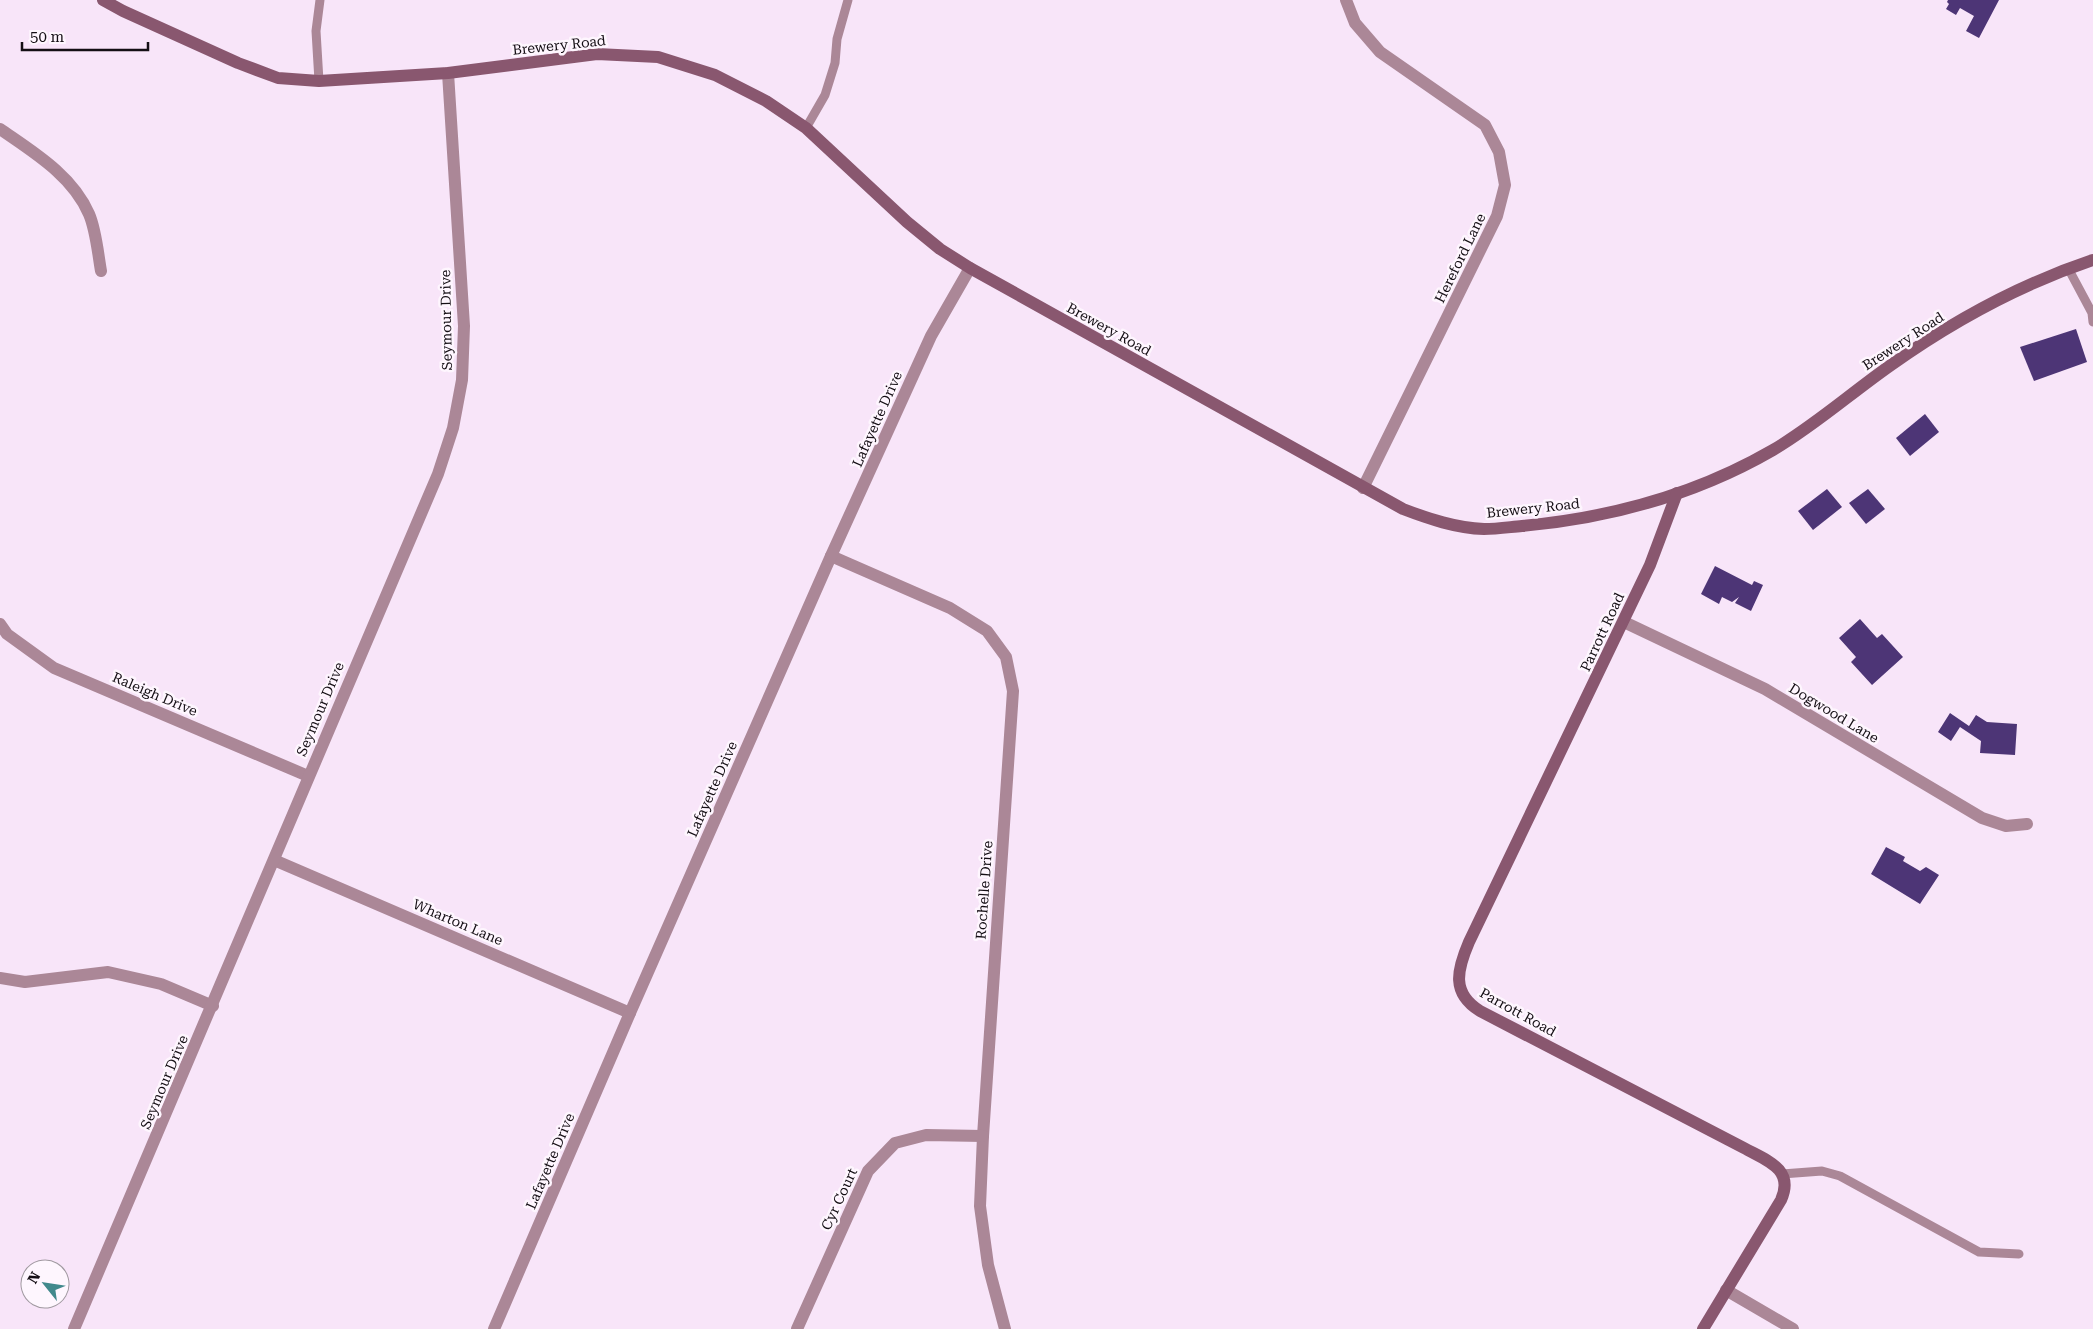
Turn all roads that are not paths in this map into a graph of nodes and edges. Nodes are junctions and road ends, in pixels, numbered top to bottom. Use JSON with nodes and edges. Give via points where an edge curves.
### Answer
{"nodes":[{"id":1,"x":103,"y":0,"type":"edge"},
{"id":2,"x":320,"y":0,"type":"edge"},
{"id":3,"x":848,"y":0,"type":"edge"},
{"id":4,"x":1346,"y":0,"type":"edge"},
{"id":5,"x":448,"y":73,"type":"junction"},
{"id":6,"x":319,"y":81,"type":"junction"},
{"id":7,"x":806,"y":128,"type":"junction"},
{"id":8,"x":0,"y":129,"type":"edge"},
{"id":9,"x":2093,"y":260,"type":"edge"},
{"id":10,"x":970,"y":268,"type":"junction"},
{"id":11,"x":2068,"y":268,"type":"junction"},
{"id":12,"x":101,"y":271,"type":"dead end"},
{"id":13,"x":2093,"y":322,"type":"edge"},
{"id":14,"x":1363,"y":488,"type":"junction"},
{"id":15,"x":1677,"y":492,"type":"junction"},
{"id":16,"x":831,"y":556,"type":"junction"},
{"id":17,"x":1624,"y":622,"type":"junction"},
{"id":18,"x":0,"y":624,"type":"edge"},
{"id":19,"x":308,"y":776,"type":"junction"},
{"id":20,"x":2027,"y":824,"type":"dead end"},
{"id":21,"x":274,"y":860,"type":"junction"},
{"id":22,"x":0,"y":978,"type":"edge"},
{"id":23,"x":213,"y":1006,"type":"junction"},
{"id":24,"x":630,"y":1013,"type":"junction"},
{"id":25,"x":982,"y":1136,"type":"junction"},
{"id":26,"x":1782,"y":1174,"type":"junction"},
{"id":27,"x":2019,"y":1254,"type":"dead end"},
{"id":28,"x":1726,"y":1290,"type":"junction"},
{"id":29,"x":74,"y":1329,"type":"edge"},
{"id":30,"x":494,"y":1329,"type":"edge"},
{"id":31,"x":797,"y":1329,"type":"edge"},
{"id":32,"x":1005,"y":1329,"type":"edge"},
{"id":33,"x":1702,"y":1329,"type":"edge"},
{"id":34,"x":1792,"y":1329,"type":"edge"}],
"edges":[{"from":1,"to":6,"type":"street","name":"Brewery Road","via":[[238,63],[278,78]]},
{"from":2,"to":6,"type":"lane","via":[[316,31]]},
{"from":3,"to":7,"type":"lane","via":[[837,39],[836,63],[826,95]]},
{"from":4,"to":14,"type":"street","name":"Hereford Lane","via":[[1355,23],[1380,52],[1485,125],[1498,152],[1504,185],[1497,216]]},
{"from":5,"to":6,"type":"street","name":"Brewery Road"},
{"from":5,"to":7,"type":"street","name":"Brewery Road","via":[[598,54],[658,57],[715,75],[766,100]]},
{"from":5,"to":19,"type":"street","name":"Seymour Drive","via":[[464,326],[462,380],[453,428],[438,474]]},
{"from":7,"to":10,"type":"street","name":"Brewery Road","via":[[907,222],[940,250]]},
{"from":8,"to":12,"type":"street","via":[[42,158],[71,184],[89,215]]},
{"from":9,"to":11,"type":"street","name":"Brewery Road"},
{"from":10,"to":14,"type":"street","name":"Brewery Road"},
{"from":10,"to":16,"type":"street","name":"Lafayette Drive","via":[[931,336]]},
{"from":11,"to":13,"type":"lane","via":[[2092,313]]},
{"from":11,"to":15,"type":"street","name":"Brewery Road","via":[[2023,286],[1974,313],[1892,364],[1774,450],[1726,474]]},
{"from":14,"to":15,"type":"street","name":"Brewery Road","via":[[1403,509],[1441,523],[1484,529],[1584,518]]},
{"from":15,"to":17,"type":"street","name":"Parrott Road","via":[[1655,555]]},
{"from":16,"to":24,"type":"street","name":"Lafayette Drive"},
{"from":16,"to":25,"type":"street","name":"Rochelle Drive","via":[[950,608],[987,631],[1006,657],[1013,691]]},
{"from":17,"to":20,"type":"street","name":"Dogwood Lane","via":[[1740,676],[1982,818],[2006,826]]},
{"from":17,"to":26,"type":"street","name":"Parrott Road","via":[[1469,942],[1460,968],[1460,990],[1470,1005],[1485,1015],[1744,1148],[1773,1164]]},
{"from":18,"to":19,"type":"street","name":"Raleigh Drive","via":[[7,634],[54,668]]},
{"from":19,"to":21,"type":"street","name":"Seymour Drive"},
{"from":21,"to":23,"type":"street","name":"Seymour Drive"},
{"from":21,"to":24,"type":"street","name":"Wharton Lane"},
{"from":22,"to":23,"type":"street","via":[[25,982],[108,972],[160,984]]},
{"from":23,"to":29,"type":"street","name":"Seymour Drive"},
{"from":24,"to":30,"type":"street","name":"Lafayette Drive"},
{"from":25,"to":31,"type":"street","name":"Cyr Court","via":[[926,1136],[895,1143],[888,1150],[868,1171]]},
{"from":25,"to":32,"type":"street","name":"Rochelle Drive","via":[[980,1206],[988,1266]]},
{"from":26,"to":27,"type":"lane","via":[[1822,1171],[1840,1176],[1979,1252]]},
{"from":26,"to":28,"type":"street","via":[[1785,1186],[1780,1200]]},
{"from":28,"to":33,"type":"street"},
{"from":28,"to":34,"type":"street"}]}
